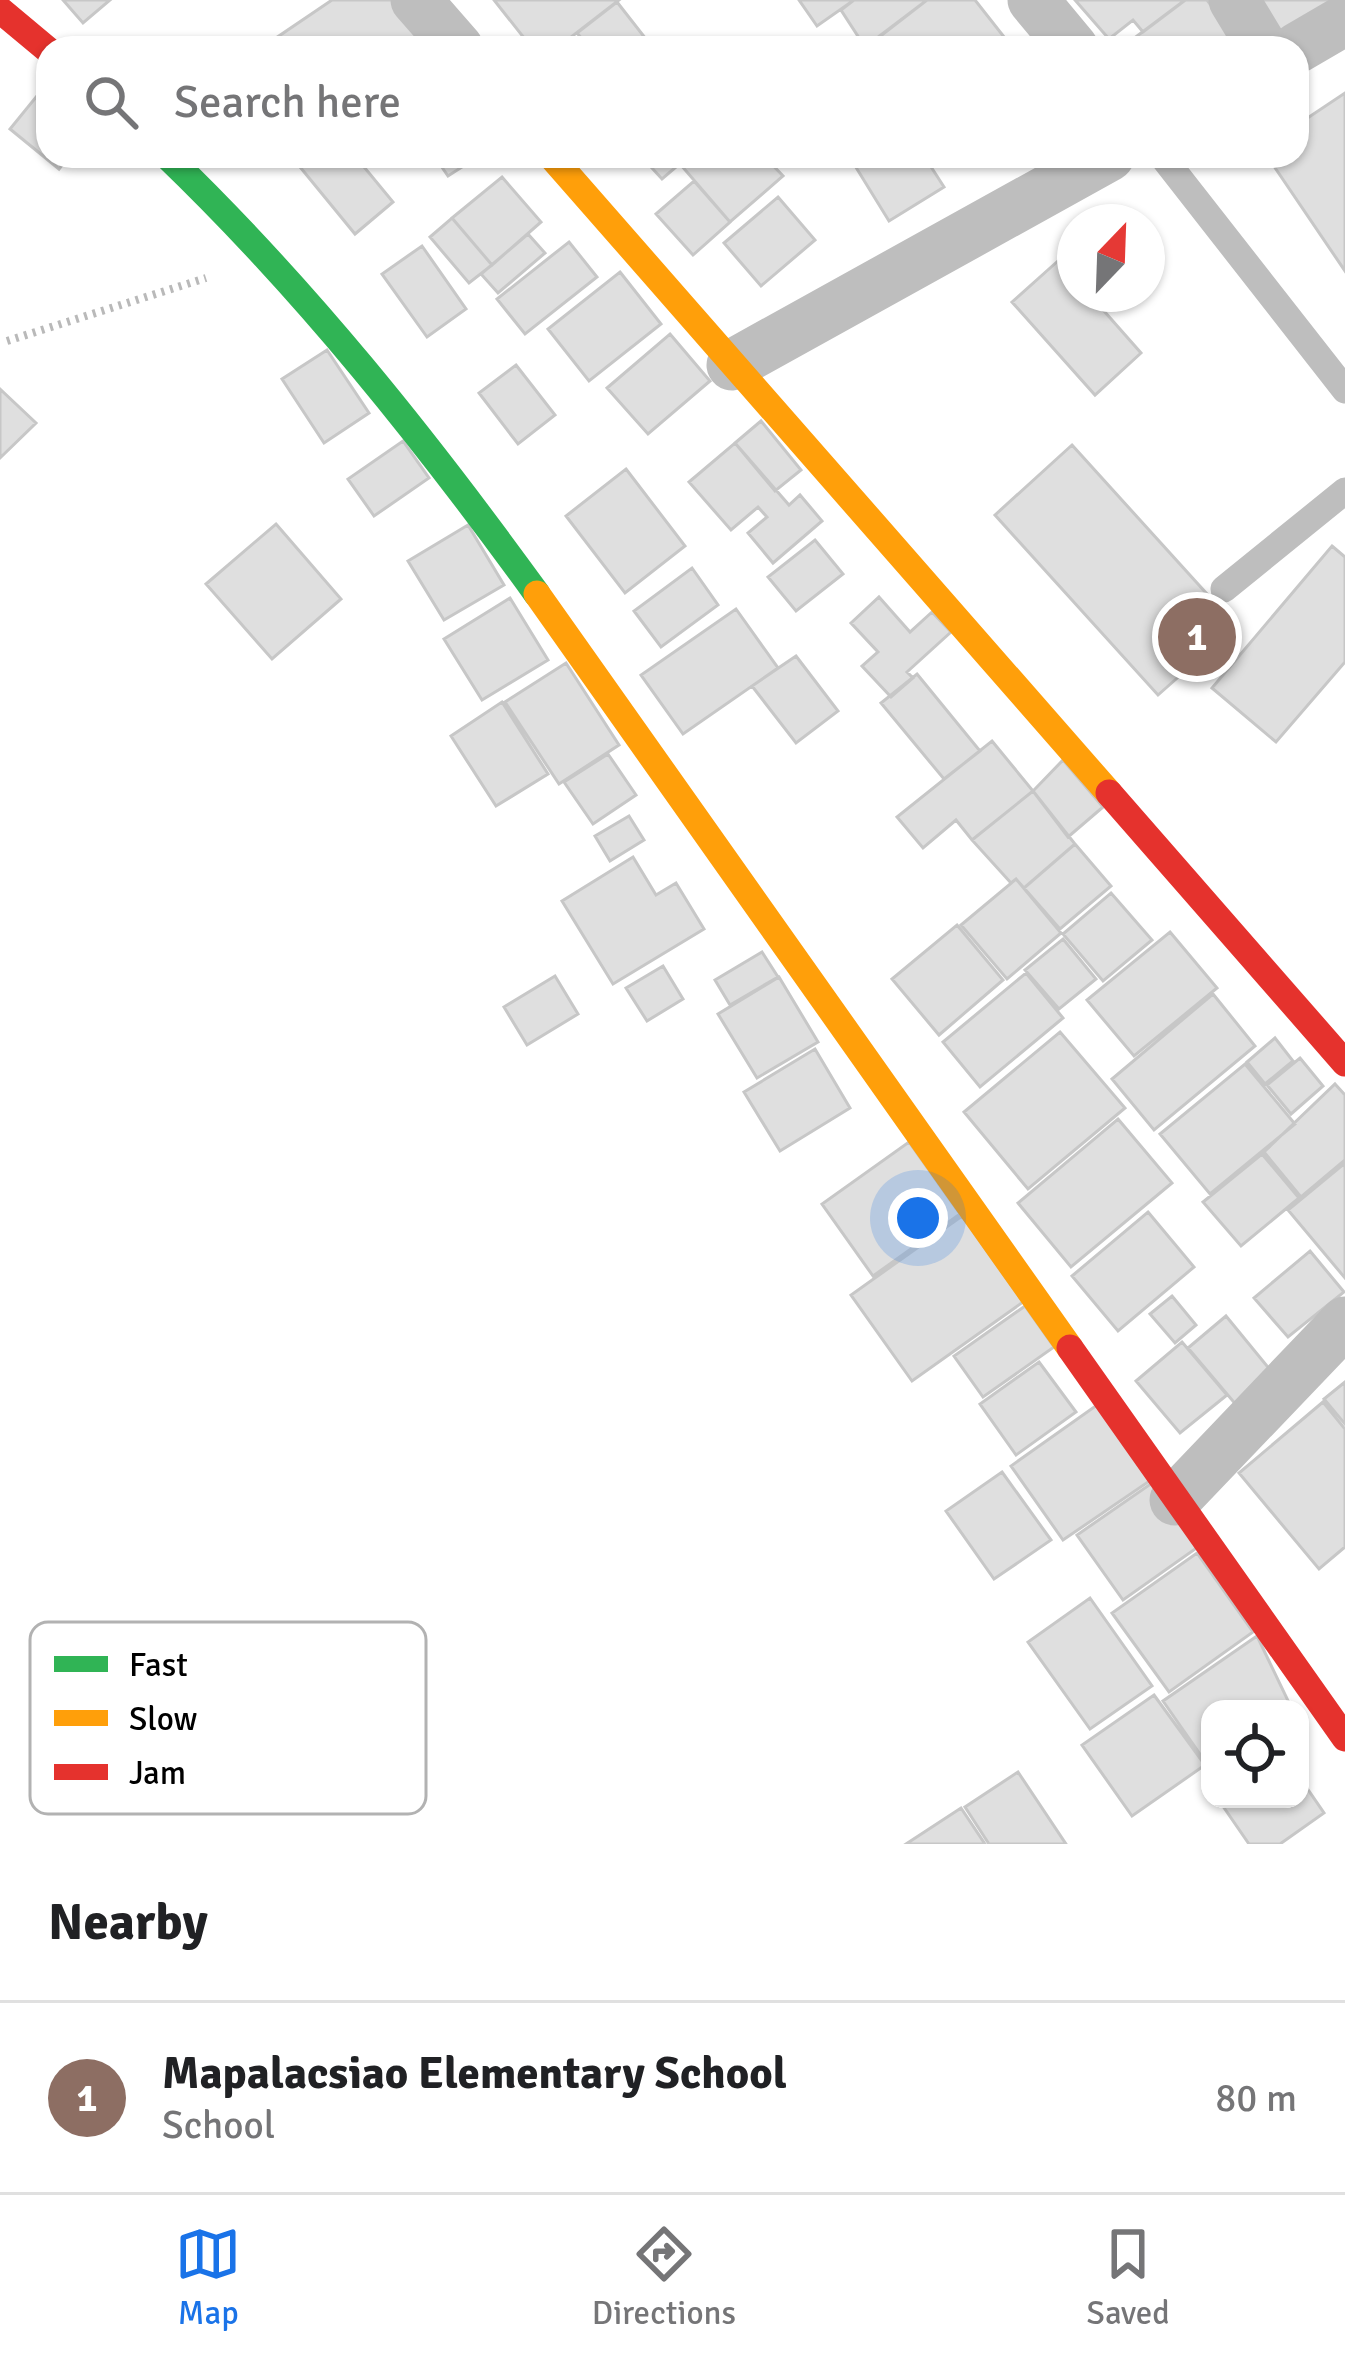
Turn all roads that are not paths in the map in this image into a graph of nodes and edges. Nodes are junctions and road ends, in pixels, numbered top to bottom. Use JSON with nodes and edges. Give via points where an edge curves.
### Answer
{"nodes":[{"id":1,"x":416,"y":0,"type":"edge"},
{"id":2,"x":1033,"y":0,"type":"edge"},
{"id":3,"x":1234,"y":0,"type":"edge"},
{"id":4,"x":0,"y":10,"type":"edge"},
{"id":5,"x":1344,"y":22,"type":"edge"},
{"id":6,"x":448,"y":36,"type":"edge"},
{"id":7,"x":1063,"y":36,"type":"edge"},
{"id":8,"x":1256,"y":36,"type":"edge"},
{"id":9,"x":36,"y":40,"type":"edge"},
{"id":10,"x":1309,"y":41,"type":"edge"},
{"id":11,"x":179,"y":168,"type":"edge"},
{"id":12,"x":561,"y":168,"type":"edge"},
{"id":13,"x":1086,"y":168,"type":"edge"},
{"id":14,"x":1171,"y":168,"type":"edge"},
{"id":15,"x":732,"y":365,"type":"junction"},
{"id":16,"x":1345,"y":390,"type":"edge"},
{"id":17,"x":1345,"y":491,"type":"edge"},
{"id":18,"x":1224,"y":590,"type":"dead end"},
{"id":19,"x":1345,"y":1063,"type":"edge"},
{"id":20,"x":1345,"y":1322,"type":"edge"},
{"id":21,"x":1175,"y":1500,"type":"junction"},
{"id":22,"x":1345,"y":1738,"type":"edge"}],
"edges":[{"from":1,"to":6,"type":"street"},
{"from":2,"to":7,"type":"street"},
{"from":3,"to":8,"type":"street"},
{"from":4,"to":9,"type":"street"},
{"from":5,"to":10,"type":"street"},
{"from":11,"to":21,"type":"street","via":[[300,290],[464,496]]},
{"from":12,"to":15,"type":"street"},
{"from":13,"to":15,"type":"street"},
{"from":14,"to":16,"type":"lane"},
{"from":15,"to":19,"type":"street"},
{"from":17,"to":18,"type":"lane"},
{"from":20,"to":21,"type":"street"},
{"from":21,"to":22,"type":"street"}]}
